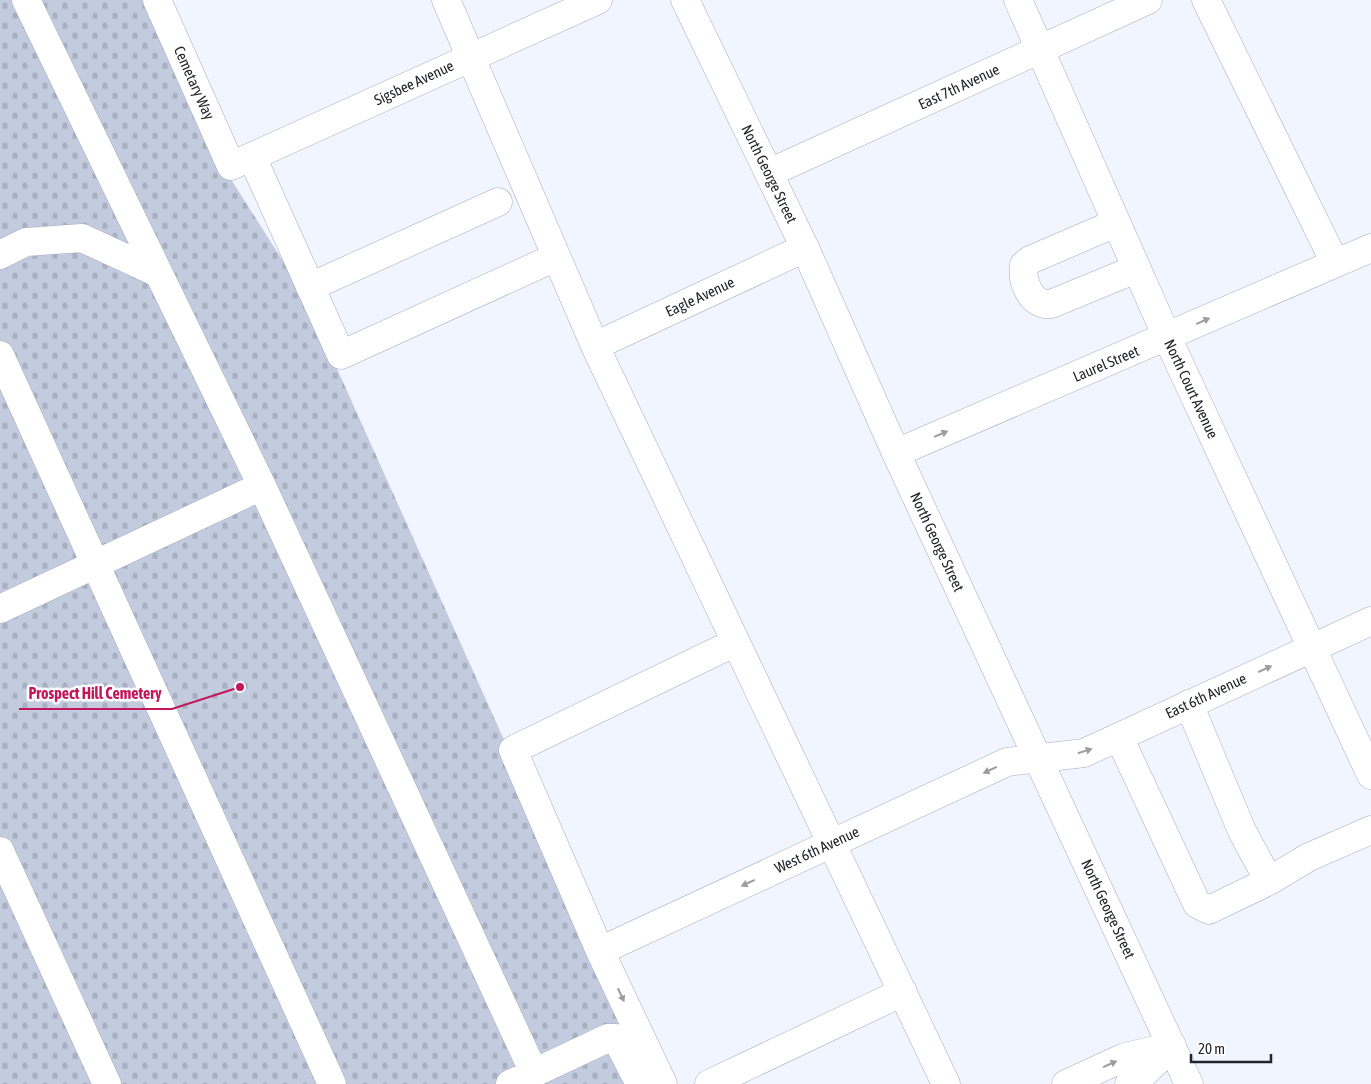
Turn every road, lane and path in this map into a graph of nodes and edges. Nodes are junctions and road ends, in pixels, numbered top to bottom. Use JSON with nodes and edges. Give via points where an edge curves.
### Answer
{"nodes":[{"id":1,"x":26,"y":0,"type":"edge"},
{"id":2,"x":157,"y":0,"type":"edge"},
{"id":3,"x":446,"y":0,"type":"edge"},
{"id":4,"x":598,"y":0,"type":"edge"},
{"id":5,"x":685,"y":0,"type":"edge"},
{"id":6,"x":1018,"y":0,"type":"edge"},
{"id":7,"x":1148,"y":0,"type":"edge"},
{"id":8,"x":1206,"y":0,"type":"edge"},
{"id":9,"x":1039,"y":50,"type":"junction"},
{"id":10,"x":472,"y":56,"type":"junction"},
{"id":11,"x":242,"y":162,"type":"junction"},
{"id":12,"x":769,"y":173,"type":"junction"},
{"id":13,"x":498,"y":202,"type":"dead end"},
{"id":14,"x":1116,"y":223,"type":"junction"},
{"id":15,"x":805,"y":248,"type":"junction"},
{"id":16,"x":1371,"y":248,"type":"edge"},
{"id":17,"x":0,"y":255,"type":"edge"},
{"id":18,"x":556,"y":257,"type":"junction"},
{"id":19,"x":1335,"y":263,"type":"junction"},
{"id":20,"x":1136,"y":269,"type":"junction"},
{"id":21,"x":158,"y":273,"type":"junction"},
{"id":22,"x":310,"y":287,"type":"junction"},
{"id":23,"x":1167,"y":337,"type":"junction"},
{"id":24,"x":595,"y":346,"type":"junction"},
{"id":25,"x":0,"y":355,"type":"edge"},
{"id":26,"x":896,"y":453,"type":"junction"},
{"id":27,"x":262,"y":486,"type":"junction"},
{"id":28,"x":94,"y":564,"type":"junction"},
{"id":29,"x":0,"y":609,"type":"edge"},
{"id":30,"x":1371,"y":621,"type":"edge"},
{"id":31,"x":736,"y":642,"type":"junction"},
{"id":32,"x":1311,"y":648,"type":"junction"},
{"id":33,"x":1189,"y":704,"type":"junction"},
{"id":34,"x":1118,"y":737,"type":"junction"},
{"id":35,"x":1037,"y":759,"type":"junction"},
{"id":36,"x":1371,"y":774,"type":"edge"},
{"id":37,"x":1371,"y":830,"type":"edge"},
{"id":38,"x":832,"y":844,"type":"junction"},
{"id":39,"x":0,"y":851,"type":"edge"},
{"id":40,"x":1269,"y":881,"type":"junction"},
{"id":41,"x":600,"y":951,"type":"junction"},
{"id":42,"x":902,"y":992,"type":"junction"},
{"id":43,"x":1172,"y":1046,"type":"junction"},
{"id":44,"x":522,"y":1078,"type":"edge"},
{"id":45,"x":107,"y":1084,"type":"edge"},
{"id":46,"x":332,"y":1084,"type":"edge"},
{"id":47,"x":640,"y":1084,"type":"edge"},
{"id":48,"x":663,"y":1084,"type":"edge"},
{"id":49,"x":709,"y":1084,"type":"edge"},
{"id":50,"x":946,"y":1084,"type":"edge"},
{"id":51,"x":1066,"y":1084,"type":"edge"},
{"id":52,"x":1129,"y":1084,"type":"edge"},
{"id":53,"x":1189,"y":1084,"type":"edge"}],
"edges":[{"from":1,"to":21,"type":"street"},
{"from":2,"to":11,"type":"street","name":"Cemetary Way"},
{"from":3,"to":10,"type":"street"},
{"from":4,"to":10,"type":"street","name":"Sigsbee Avenue"},
{"from":5,"to":12,"type":"street","name":"North George Street"},
{"from":6,"to":9,"type":"street","name":"North Court Avenue"},
{"from":7,"to":9,"type":"street","name":"East 7th Avenue"},
{"from":8,"to":19,"type":"street"},
{"from":9,"to":12,"type":"street","name":"East 7th Avenue"},
{"from":9,"to":14,"type":"street","name":"North Court Avenue"},
{"from":10,"to":11,"type":"street","name":"Sigsbee Avenue"},
{"from":10,"to":18,"type":"street"},
{"from":11,"to":22,"type":"street","name":"Cemetary Way"},
{"from":12,"to":15,"type":"street","name":"North George Street"},
{"from":13,"to":22,"type":"street"},
{"from":14,"to":20,"type":"street","name":"North Court Avenue"},
{"from":14,"to":20,"type":"street","via":[[1030,260],[1024,265],[1026,286],[1042,306]]},
{"from":15,"to":24,"type":"street","name":"Eagle Avenue"},
{"from":15,"to":26,"type":"street","name":"North George Street"},
{"from":16,"to":19,"type":"street","name":"Laurel Street"},
{"from":17,"to":21,"type":"street","via":[[26,242],[82,238]]},
{"from":18,"to":22,"type":"street","name":"Cemetary Way","via":[[341,356]]},
{"from":18,"to":24,"type":"street"},
{"from":23,"to":19,"type":"street","name":"Laurel Street","one_way":true},
{"from":20,"to":23,"type":"street","name":"North Court Avenue"},
{"from":21,"to":27,"type":"street"},
{"from":26,"to":23,"type":"street","name":"Laurel Street","one_way":true},
{"from":23,"to":32,"type":"street","name":"North Court Avenue"},
{"from":24,"to":31,"type":"street"},
{"from":25,"to":28,"type":"street"},
{"from":26,"to":35,"type":"street","name":"North George Street"},
{"from":27,"to":28,"type":"street"},
{"from":27,"to":44,"type":"street"},
{"from":28,"to":29,"type":"street"},
{"from":28,"to":46,"type":"street"},
{"from":30,"to":32,"type":"street","name":"East 6th Avenue"},
{"from":31,"to":38,"type":"street"},
{"from":31,"to":41,"type":"street","via":[[513,750]]},
{"from":33,"to":32,"type":"street","name":"East 6th Avenue","one_way":true},
{"from":32,"to":36,"type":"street","name":"North Court Avenue"},
{"from":33,"to":34,"type":"street","name":"East 6th Avenue"},
{"from":33,"to":40,"type":"street","via":[[1242,830]]},
{"from":35,"to":34,"type":"street","name":"East 6th Avenue","one_way":true,"via":[[1084,753]]},
{"from":34,"to":40,"type":"street","via":[[1197,904],[1209,910]]},
{"from":35,"to":38,"type":"street","name":"West 6th Avenue","one_way":true,"via":[[1007,762]]},
{"from":35,"to":43,"type":"street","name":"North George Street"},
{"from":37,"to":40,"type":"street","via":[[1309,857]]},
{"from":38,"to":41,"type":"street","name":"West 6th Avenue","one_way":true},
{"from":38,"to":42,"type":"street"},
{"from":39,"to":45,"type":"street"},
{"from":41,"to":48,"type":"street","one_way":true},
{"from":42,"to":49,"type":"street"},
{"from":42,"to":50,"type":"street"},
{"from":51,"to":43,"type":"street","one_way":true,"via":[[1125,1057]]},
{"from":43,"to":52,"type":"street"},
{"from":43,"to":53,"type":"street","name":"North George Street"},
{"from":44,"to":47,"type":"street","via":[[608,1038],[616,1038]]}]}
